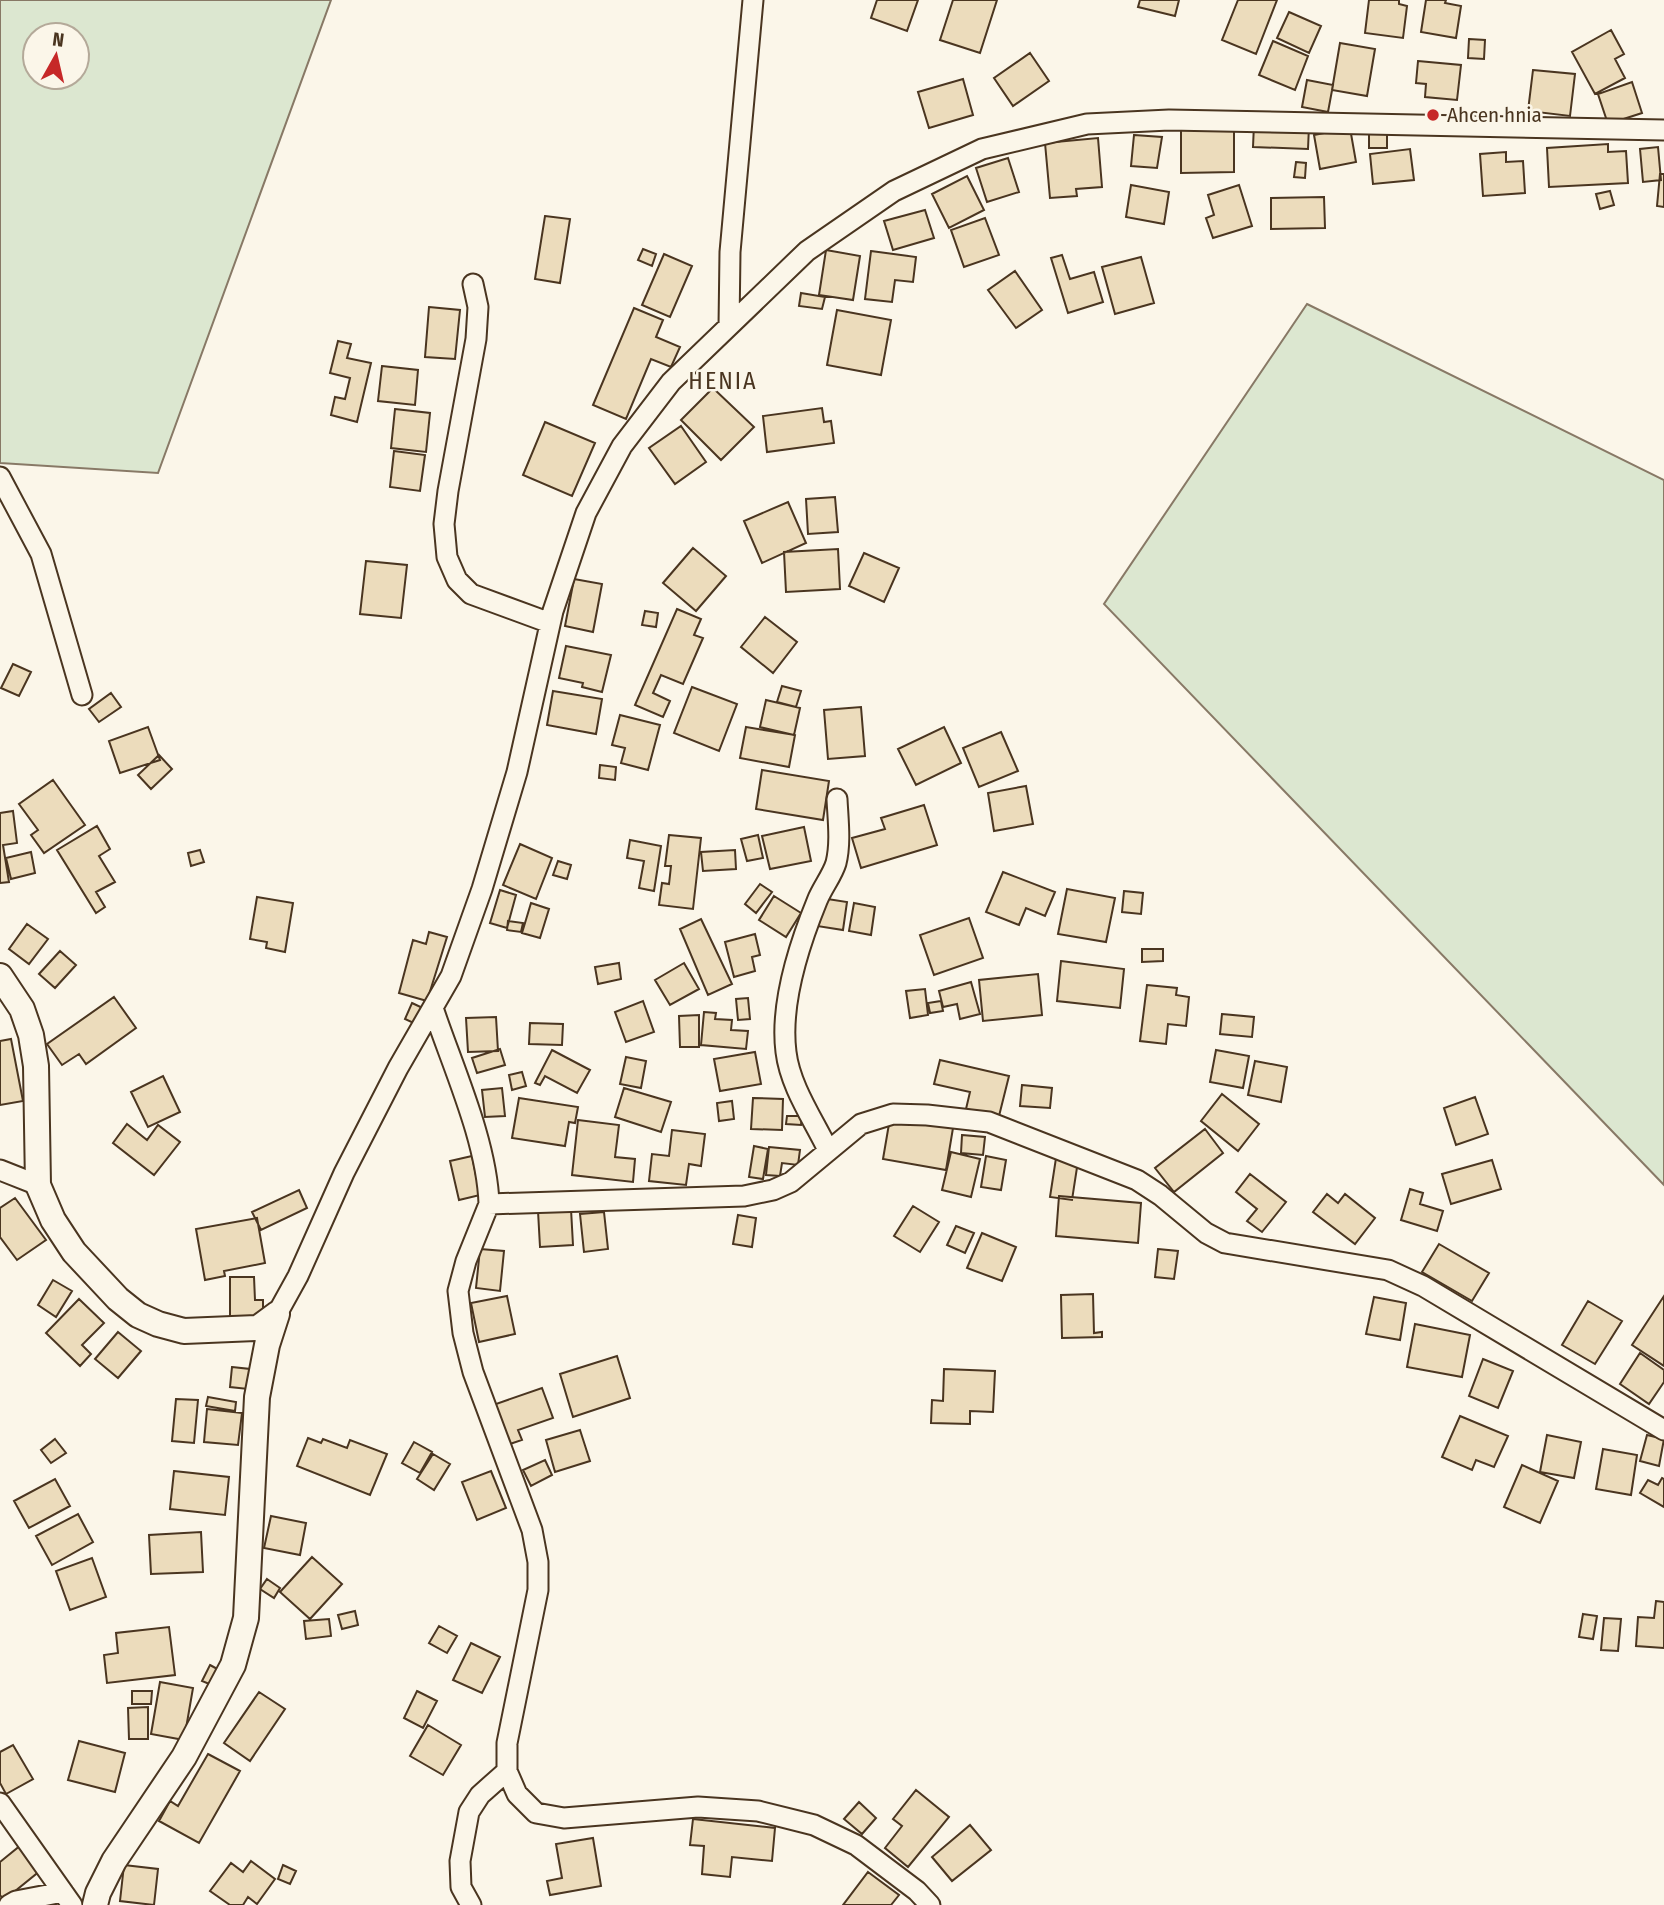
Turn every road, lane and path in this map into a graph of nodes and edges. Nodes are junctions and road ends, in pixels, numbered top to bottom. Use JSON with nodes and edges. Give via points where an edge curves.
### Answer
{"nodes":[{"id":1,"x":753,"y":0,"type":"edge"},
{"id":2,"x":1664,"y":130,"type":"edge"},
{"id":3,"x":473,"y":284,"type":"dead end"},
{"id":4,"x":729,"y":326,"type":"junction"},
{"id":5,"x":0,"y":477,"type":"edge"},
{"id":6,"x":550,"y":623,"type":"junction"},
{"id":7,"x":82,"y":695,"type":"dead end"},
{"id":8,"x":837,"y":799,"type":"dead end"},
{"id":9,"x":0,"y":976,"type":"edge"},
{"id":10,"x":433,"y":1008,"type":"junction"},
{"id":11,"x":828,"y":1150,"type":"junction"},
{"id":12,"x":0,"y":1170,"type":"edge"},
{"id":13,"x":38,"y":1185,"type":"junction"},
{"id":14,"x":489,"y":1204,"type":"junction"},
{"id":15,"x":277,"y":1314,"type":"junction"},
{"id":16,"x":1664,"y":1430,"type":"edge"},
{"id":17,"x":507,"y":1771,"type":"junction"},
{"id":18,"x":0,"y":1803,"type":"edge"},
{"id":19,"x":68,"y":1899,"type":"edge"},
{"id":20,"x":9,"y":1905,"type":"edge"},
{"id":21,"x":95,"y":1905,"type":"edge"},
{"id":22,"x":471,"y":1905,"type":"edge"},
{"id":23,"x":930,"y":1905,"type":"edge"}],
"edges":[{"from":1,"to":4,"type":"street","via":[[730,252]]},
{"from":2,"to":4,"type":"street","via":[[1170,120],[1087,124],[982,149],[894,191],[807,251]]},
{"from":3,"to":6,"type":"street","via":[[478,307],[476,338],[448,491],[447,557],[457,580],[471,594]]},
{"from":4,"to":6,"type":"street","via":[[670,382],[622,446],[586,513]]},
{"from":5,"to":7,"type":"street","via":[[41,554]]},
{"from":6,"to":10,"type":"street","via":[[517,772],[482,889],[451,976]]},
{"from":8,"to":11,"type":"street","via":[[835,865],[813,910],[786,1018],[791,1076]]},
{"from":9,"to":13,"type":"street","via":[[22,1009],[31,1035],[36,1066]]},
{"from":10,"to":14,"type":"street","via":[[483,1153]]},
{"from":10,"to":15,"type":"street","via":[[350,1161]]},
{"from":11,"to":14,"type":"street","via":[[791,1182],[744,1196]]},
{"from":11,"to":16,"type":"street","via":[[861,1124],[893,1114],[989,1122],[1137,1180],[1225,1243],[1388,1270],[1423,1286]]},
{"from":12,"to":13,"type":"street"},
{"from":13,"to":15,"type":"street","via":[[74,1252],[138,1315],[184,1331],[258,1328]]},
{"from":14,"to":17,"type":"street","via":[[458,1291],[463,1333],[532,1530],[538,1562],[538,1590],[507,1743]]},
{"from":15,"to":21,"type":"street","via":[[257,1397],[246,1618],[233,1665],[184,1757],[114,1861]]},
{"from":17,"to":22,"type":"street","via":[[469,1812],[460,1861],[461,1887]]},
{"from":17,"to":23,"type":"street","via":[[517,1794],[536,1813],[564,1818],[698,1807],[758,1811],[814,1825],[856,1844]]},
{"from":18,"to":19,"type":"street"},
{"from":19,"to":20,"type":"street"}]}
